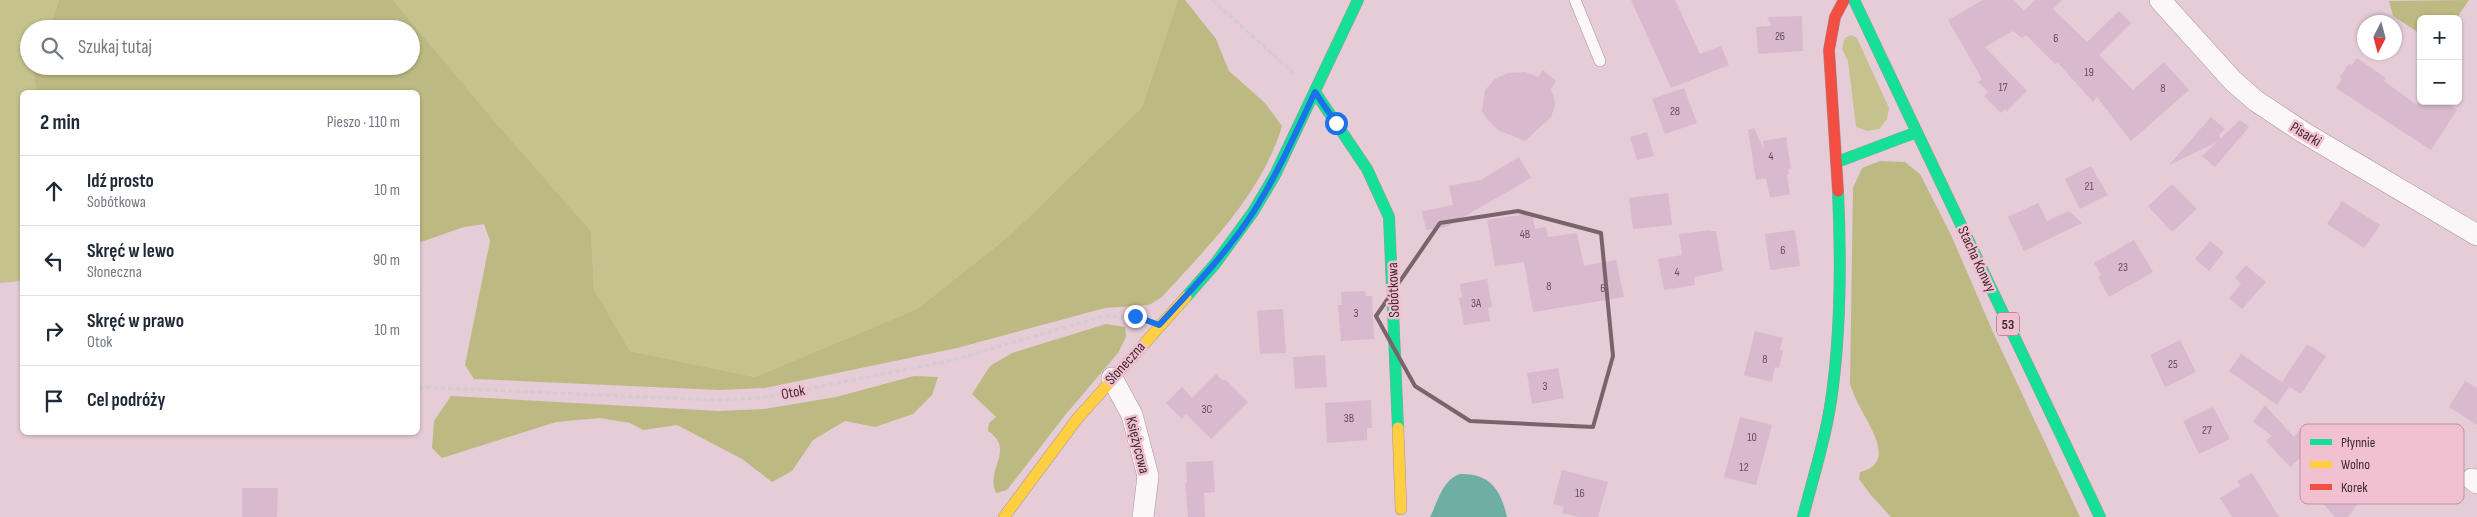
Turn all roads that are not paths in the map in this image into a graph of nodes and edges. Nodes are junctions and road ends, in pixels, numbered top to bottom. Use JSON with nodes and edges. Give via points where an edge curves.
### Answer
{"nodes":[{"id":1,"x":1358,"y":0,"type":"edge"},
{"id":2,"x":1575,"y":0,"type":"edge"},
{"id":3,"x":1844,"y":0,"type":"edge"},
{"id":4,"x":1854,"y":0,"type":"edge"},
{"id":5,"x":2160,"y":0,"type":"edge"},
{"id":6,"x":1600,"y":61,"type":"dead end"},
{"id":7,"x":1315,"y":92,"type":"junction"},
{"id":8,"x":1917,"y":132,"type":"junction"},
{"id":9,"x":1837,"y":162,"type":"junction"},
{"id":10,"x":2477,"y":235,"type":"edge"},
{"id":11,"x":1112,"y":378,"type":"junction"},
{"id":12,"x":1400,"y":509,"type":"dead end"},
{"id":13,"x":1004,"y":517,"type":"edge"},
{"id":14,"x":1143,"y":517,"type":"edge"},
{"id":15,"x":1803,"y":517,"type":"edge"},
{"id":16,"x":2100,"y":517,"type":"edge"}],
"edges":[{"from":1,"to":7,"type":"street","name":"Słoneczna"},
{"from":2,"to":6,"type":"lane"},
{"from":3,"to":9,"type":"street","via":[[1837,8],[1831,27],[1829,50]]},
{"from":4,"to":8,"type":"street","name":"Stacha Konwy","number":"53"},
{"from":5,"to":10,"type":"street","name":"Pisarki","via":[[2256,101]]},
{"from":7,"to":11,"type":"street","name":"Słoneczna","via":[[1275,175],[1253,212],[1215,264]]},
{"from":7,"to":12,"type":"street","name":"Sobótkowa","via":[[1365,168],[1389,218]]},
{"from":8,"to":9,"type":"street"},
{"from":8,"to":16,"type":"street","name":"Stacha Konwy","number":"53"},
{"from":9,"to":15,"type":"street","via":[[1841,288],[1836,353],[1825,430]]},
{"from":11,"to":13,"type":"street","name":"Słoneczna","via":[[1054,448]]},
{"from":11,"to":14,"type":"street","name":"Księżycowa","via":[[1132,415],[1148,476]]}]}
